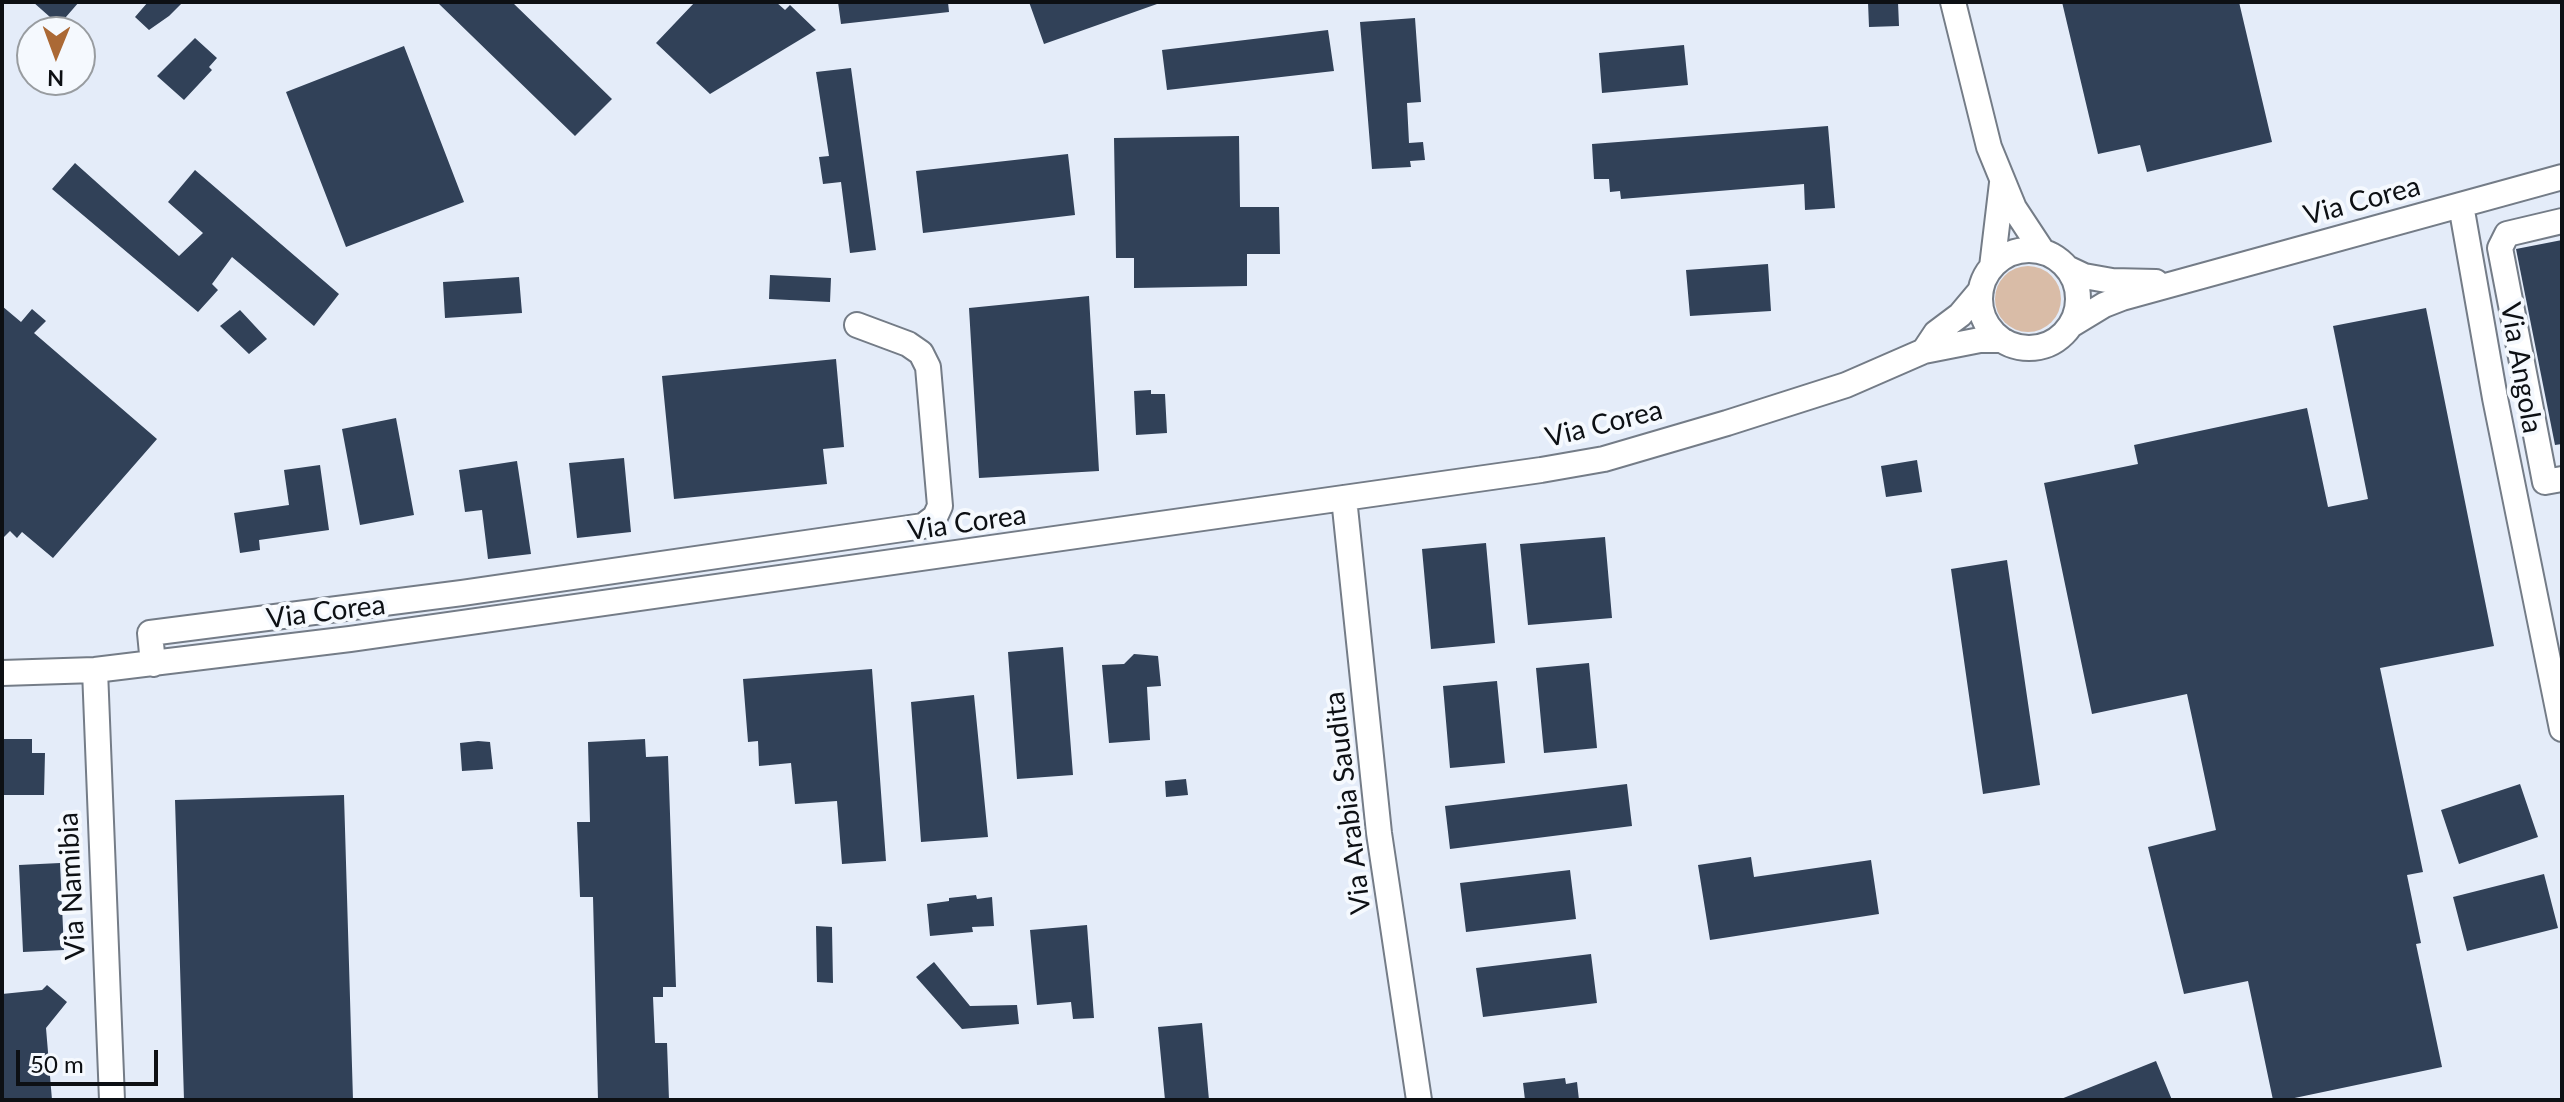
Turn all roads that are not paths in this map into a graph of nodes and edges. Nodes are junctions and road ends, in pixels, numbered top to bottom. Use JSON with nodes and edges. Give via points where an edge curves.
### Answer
{"nodes":[{"id":1,"x":1953,"y":2,"type":"edge"},
{"id":2,"x":2562,"y":177,"type":"edge"},
{"id":3,"x":2002,"y":180,"type":"junction"},
{"id":4,"x":2461,"y":205,"type":"junction"},
{"id":5,"x":2562,"y":221,"type":"edge"},
{"id":6,"x":2043,"y":252,"type":"junction"},
{"id":7,"x":1992,"y":267,"type":"junction"},
{"id":8,"x":2067,"y":268,"type":"junction"},
{"id":9,"x":2178,"y":283,"type":"junction"},
{"id":10,"x":1981,"y":290,"type":"junction"},
{"id":11,"x":2509,"y":294,"type":"junction"},
{"id":12,"x":2478,"y":300,"type":"junction"},
{"id":13,"x":857,"y":325,"type":"dead end"},
{"id":14,"x":2071,"y":325,"type":"junction"},
{"id":15,"x":2002,"y":340,"type":"junction"},
{"id":16,"x":1924,"y":351,"type":"junction"},
{"id":17,"x":2523,"y":371,"type":"junction"},
{"id":18,"x":2491,"y":376,"type":"junction"},
{"id":19,"x":2534,"y":429,"type":"junction"},
{"id":20,"x":2502,"y":436,"type":"junction"},
{"id":21,"x":2553,"y":481,"type":"edge"},
{"id":22,"x":2513,"y":488,"type":"junction"},
{"id":23,"x":1344,"y":498,"type":"junction"},
{"id":24,"x":894,"y":530,"type":"junction"},
{"id":25,"x":899,"y":563,"type":"junction"},
{"id":26,"x":585,"y":576,"type":"junction"},
{"id":27,"x":462,"y":593,"type":"junction"},
{"id":28,"x":589,"y":607,"type":"junction"},
{"id":29,"x":286,"y":616,"type":"junction"},
{"id":30,"x":467,"y":624,"type":"junction"},
{"id":31,"x":290,"y":647,"type":"junction"},
{"id":32,"x":153,"y":664,"type":"junction"},
{"id":33,"x":95,"y":670,"type":"junction"},
{"id":34,"x":2,"y":673,"type":"edge"},
{"id":35,"x":2562,"y":729,"type":"edge"},
{"id":36,"x":1412,"y":1097,"type":"edge"},
{"id":37,"x":112,"y":1100,"type":"edge"}],
"edges":[{"from":1,"to":3,"type":"street"},
{"from":2,"to":4,"type":"street","name":"Via Corea"},
{"from":3,"to":6,"type":"street"},
{"from":3,"to":7,"type":"street"},
{"from":4,"to":9,"type":"street","name":"Via Corea"},
{"from":4,"to":12,"type":"street","name":"Via Angola"},
{"from":5,"to":11,"type":"street","via":[[2507,234],[2500,248]]},
{"from":6,"to":7,"type":"street","via":[[2015,252]]},
{"from":6,"to":8,"type":"street"},
{"from":7,"to":10,"type":"street"},
{"from":8,"to":9,"type":"street","via":[[2112,281]]},
{"from":8,"to":14,"type":"street","via":[[2078,298]]},
{"from":9,"to":14,"type":"street","name":"Via Corea","via":[[2104,305]]},
{"from":10,"to":15,"type":"street","via":[[1985,320]]},
{"from":10,"to":16,"type":"street"},
{"from":11,"to":12,"type":"street"},
{"from":11,"to":17,"type":"street"},
{"from":12,"to":18,"type":"street","name":"Via Angola"},
{"from":13,"to":24,"type":"street","via":[[908,344],[928,367],[940,506],[923,526]]},
{"from":14,"to":15,"type":"street","via":[[2045,346],[2021,347]]},
{"from":15,"to":16,"type":"street"},
{"from":16,"to":23,"type":"street","name":"Via Corea","via":[[1846,385],[1604,459]]},
{"from":17,"to":18,"type":"street"},
{"from":17,"to":19,"type":"street"},
{"from":18,"to":20,"type":"street","name":"Via Angola"},
{"from":19,"to":20,"type":"street"},
{"from":19,"to":21,"type":"street"},
{"from":20,"to":22,"type":"street","name":"Via Angola"},
{"from":21,"to":22,"type":"street"},
{"from":22,"to":35,"type":"street","name":"Via Angola"},
{"from":23,"to":25,"type":"street","name":"Via Corea"},
{"from":23,"to":36,"type":"street","name":"Via Arabia Saudita"},
{"from":24,"to":25,"type":"street"},
{"from":24,"to":26,"type":"street"},
{"from":25,"to":28,"type":"street","name":"Via Corea"},
{"from":26,"to":27,"type":"street"},
{"from":26,"to":28,"type":"street"},
{"from":27,"to":29,"type":"street"},
{"from":27,"to":30,"type":"street"},
{"from":28,"to":30,"type":"street","name":"Via Corea"},
{"from":29,"to":31,"type":"street"},
{"from":29,"to":32,"type":"street","via":[[150,633]]},
{"from":30,"to":31,"type":"street","name":"Via Corea"},
{"from":31,"to":32,"type":"street","name":"Via Corea"},
{"from":32,"to":33,"type":"street","name":"Via Corea"},
{"from":33,"to":34,"type":"street","name":"Via Corea"},
{"from":33,"to":37,"type":"street","name":"Via Namibia"}]}
